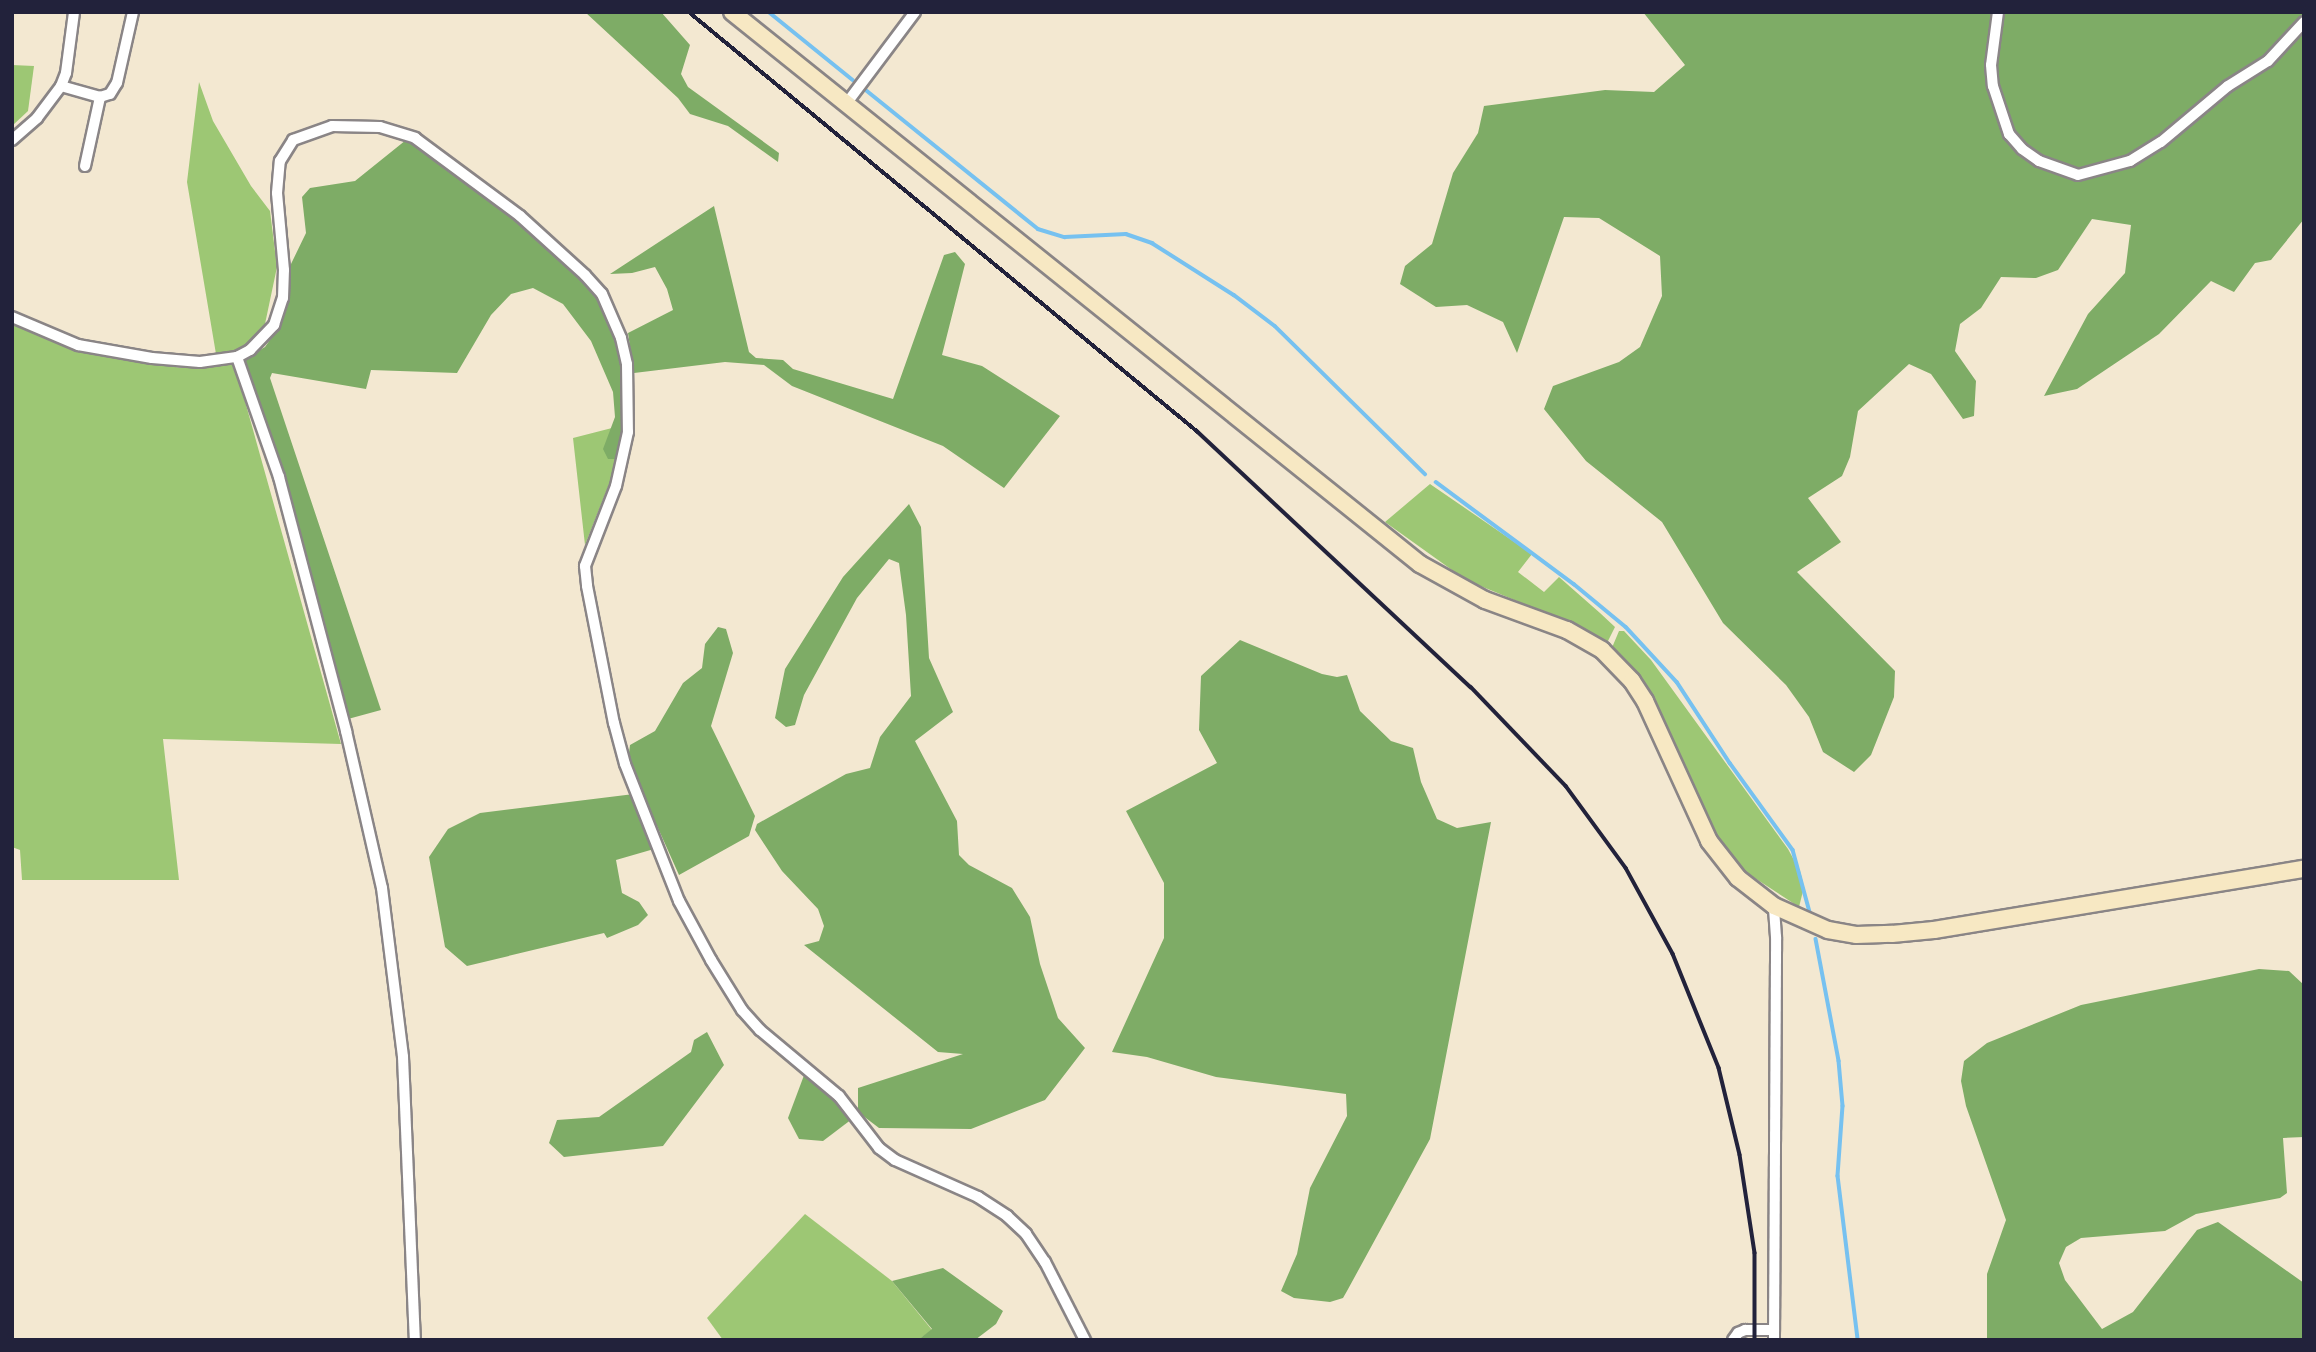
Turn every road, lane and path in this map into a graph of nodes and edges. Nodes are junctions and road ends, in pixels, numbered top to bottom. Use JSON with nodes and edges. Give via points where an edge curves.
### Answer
{"nodes":[{"id":1,"x":74,"y":12,"type":"edge"},
{"id":2,"x":133,"y":12,"type":"edge"},
{"id":3,"x":732,"y":12,"type":"edge"},
{"id":4,"x":915,"y":12,"type":"edge"},
{"id":5,"x":1998,"y":12,"type":"edge"},
{"id":6,"x":2304,"y":22,"type":"edge"},
{"id":7,"x":61,"y":86,"type":"junction"},
{"id":8,"x":100,"y":97,"type":"junction"},
{"id":9,"x":846,"y":104,"type":"junction"},
{"id":10,"x":12,"y":140,"type":"edge"},
{"id":11,"x":85,"y":166,"type":"dead end"},
{"id":12,"x":12,"y":317,"type":"edge"},
{"id":13,"x":237,"y":357,"type":"junction"},
{"id":14,"x":2304,"y":869,"type":"edge"},
{"id":15,"x":1774,"y":906,"type":"junction"},
{"id":16,"x":1774,"y":1335,"type":"edge"},
{"id":17,"x":415,"y":1340,"type":"edge"},
{"id":18,"x":1085,"y":1340,"type":"edge"},
{"id":19,"x":1733,"y":1340,"type":"edge"}],
"edges":[{"from":1,"to":7,"type":"street"},
{"from":2,"to":8,"type":"street","via":[[117,83],[110,94]]},
{"from":3,"to":9,"type":"street"},
{"from":4,"to":9,"type":"street"},
{"from":5,"to":6,"type":"street","via":[[1993,86],[2009,134],[2039,161],[2078,175],[2130,162],[2161,142],[2228,86],[2268,61]]},
{"from":7,"to":8,"type":"street"},
{"from":7,"to":10,"type":"street","via":[[37,118]]},
{"from":8,"to":11,"type":"street"},
{"from":9,"to":15,"type":"street","via":[[1420,564],[1475,595],[1567,630],[1602,650],[1645,701],[1709,841],[1738,877]]},
{"from":12,"to":13,"type":"street","via":[[57,338],[117,353],[200,362]]},
{"from":13,"to":17,"type":"street","via":[[279,477],[382,888],[403,1057]]},
{"from":13,"to":18,"type":"street","via":[[266,335],[283,298],[277,193],[280,161],[293,140],[332,126],[380,127],[415,138],[520,216],[586,275],[602,294],[621,338],[628,432],[625,458],[588,555],[585,576],[625,764],[679,901],[742,1010],[839,1096],[879,1148],[978,1197],[1026,1234]]},
{"from":14,"to":15,"type":"street","via":[[1892,934],[1828,930]]},
{"from":15,"to":16,"type":"street"},
{"from":16,"to":19,"type":"street","via":[[1745,1330]]}]}
